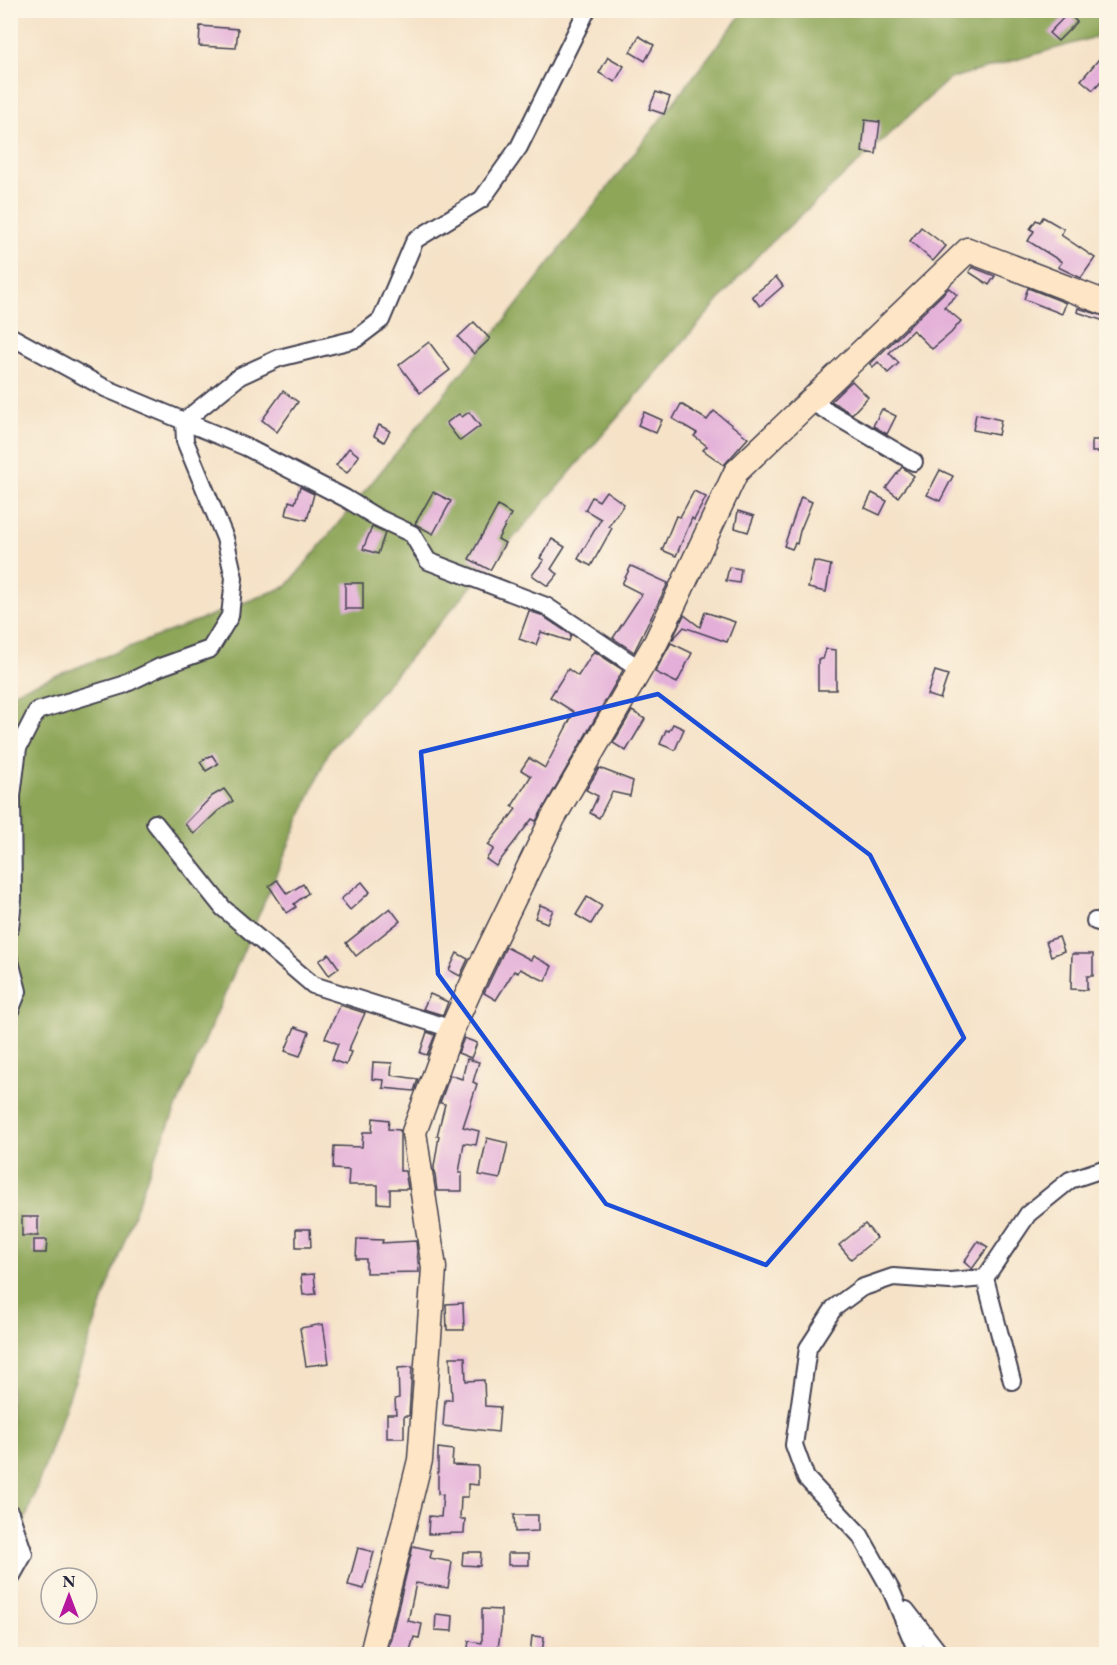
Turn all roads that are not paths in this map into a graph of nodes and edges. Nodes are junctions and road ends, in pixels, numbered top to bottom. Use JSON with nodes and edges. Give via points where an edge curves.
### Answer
{"nodes":[{"id":1,"x":587,"y":10,"type":"edge"},
{"id":2,"x":1107,"y":303,"type":"edge"},
{"id":3,"x":10,"y":336,"type":"edge"},
{"id":4,"x":810,"y":401,"type":"junction"},
{"id":5,"x":184,"y":421,"type":"junction"},
{"id":6,"x":914,"y":462,"type":"dead end"},
{"id":7,"x":640,"y":669,"type":"junction"},
{"id":8,"x":155,"y":823,"type":"dead end"},
{"id":9,"x":10,"y":928,"type":"edge"},
{"id":10,"x":10,"y":961,"type":"edge"},
{"id":11,"x":10,"y":1011,"type":"edge"},
{"id":12,"x":452,"y":1029,"type":"junction"},
{"id":13,"x":1107,"y":1168,"type":"edge"},
{"id":14,"x":985,"y":1278,"type":"junction"},
{"id":15,"x":1012,"y":1381,"type":"dead end"},
{"id":16,"x":10,"y":1513,"type":"edge"},
{"id":17,"x":10,"y":1579,"type":"edge"},
{"id":18,"x":891,"y":1590,"type":"junction"},
{"id":19,"x":372,"y":1654,"type":"edge"},
{"id":20,"x":918,"y":1654,"type":"edge"},
{"id":21,"x":940,"y":1654,"type":"edge"}],
"edges":[{"from":1,"to":5,"type":"street","via":[[519,147],[482,199],[415,240],[381,320],[356,339],[279,358],[240,376]]},
{"from":2,"to":4,"type":"street","via":[[968,250]]},
{"from":3,"to":5,"type":"street","via":[[105,388]]},
{"from":4,"to":6,"type":"street"},
{"from":4,"to":7,"type":"street","via":[[736,472]]},
{"from":5,"to":7,"type":"street","via":[[246,447],[412,534],[428,561],[546,606]]},
{"from":5,"to":9,"type":"street","via":[[185,441],[225,538],[234,578],[230,616],[210,649],[123,685],[38,711],[18,748],[12,796]]},
{"from":7,"to":12,"type":"street","via":[[553,818]]},
{"from":8,"to":12,"type":"street","via":[[223,908],[313,985]]},
{"from":10,"to":11,"type":"street","via":[[18,991]]},
{"from":12,"to":19,"type":"street","via":[[414,1132],[434,1268],[420,1460]]},
{"from":13,"to":14,"type":"street","via":[[1070,1180],[1029,1214]]},
{"from":14,"to":15,"type":"street"},
{"from":14,"to":18,"type":"street","via":[[950,1281],[893,1277],[861,1288],[834,1308],[808,1348],[794,1446],[806,1478],[860,1535]]},
{"from":16,"to":17,"type":"street","via":[[24,1554]]},
{"from":18,"to":20,"type":"street"},
{"from":18,"to":21,"type":"street"}]}
